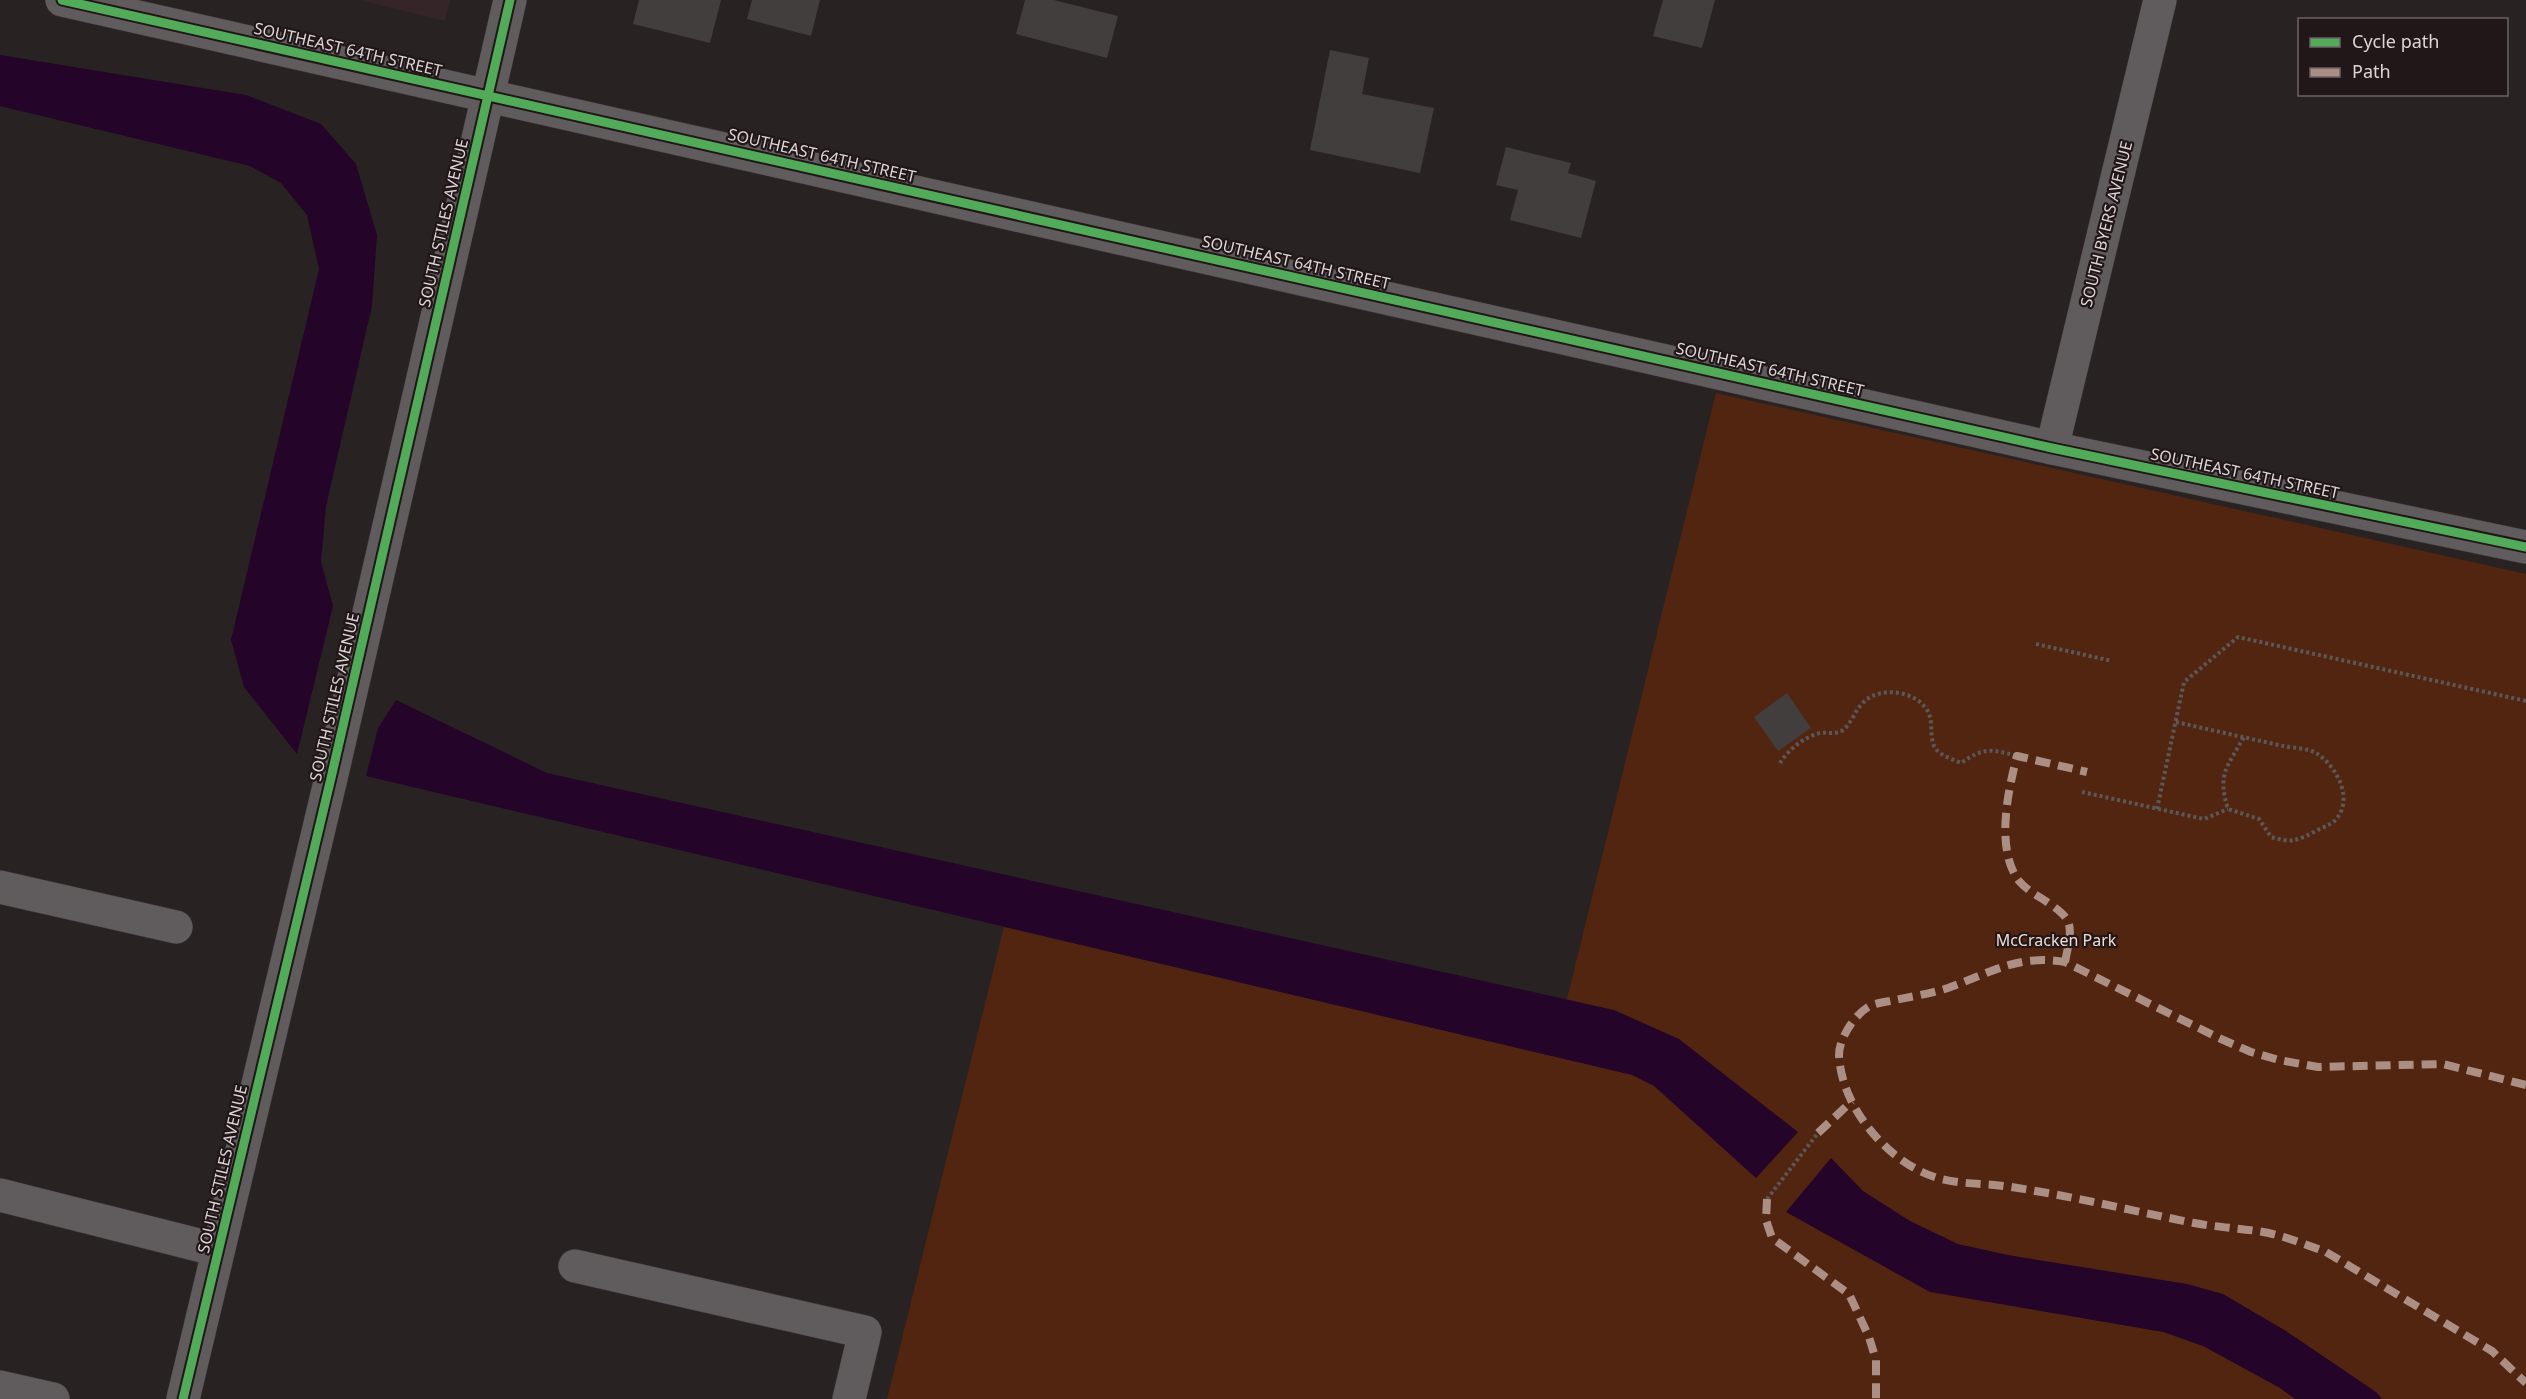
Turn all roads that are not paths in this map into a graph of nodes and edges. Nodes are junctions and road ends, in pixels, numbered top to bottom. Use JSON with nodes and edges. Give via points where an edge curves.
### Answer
{"nodes":[{"id":1,"x":62,"y":0,"type":"edge"},
{"id":2,"x":510,"y":0,"type":"edge"},
{"id":3,"x":2160,"y":0,"type":"edge"},
{"id":4,"x":487,"y":95,"type":"junction"},
{"id":5,"x":2052,"y":448,"type":"junction"},
{"id":6,"x":2526,"y":547,"type":"edge"},
{"id":7,"x":0,"y":887,"type":"edge"},
{"id":8,"x":176,"y":927,"type":"dead end"},
{"id":9,"x":0,"y":1195,"type":"edge"},
{"id":10,"x":218,"y":1250,"type":"junction"},
{"id":11,"x":575,"y":1266,"type":"dead end"},
{"id":12,"x":0,"y":1387,"type":"edge"},
{"id":13,"x":53,"y":1399,"type":"edge"},
{"id":14,"x":183,"y":1399,"type":"edge"},
{"id":15,"x":849,"y":1399,"type":"edge"}],
"edges":[{"from":1,"to":4,"type":"street","name":"SOUTHEAST 64TH STREET"},
{"from":2,"to":4,"type":"street","name":"SOUTH STILES AVENUE"},
{"from":3,"to":5,"type":"street","name":"SOUTH BYERS AVENUE"},
{"from":4,"to":5,"type":"street","name":"SOUTHEAST 64TH STREET"},
{"from":4,"to":10,"type":"street","name":"SOUTH STILES AVENUE"},
{"from":5,"to":6,"type":"street","name":"SOUTHEAST 64TH STREET"},
{"from":7,"to":8,"type":"street"},
{"from":9,"to":10,"type":"street"},
{"from":10,"to":14,"type":"street","name":"SOUTH STILES AVENUE"},
{"from":11,"to":15,"type":"street","via":[[865,1332]]},
{"from":12,"to":13,"type":"street"}]}
